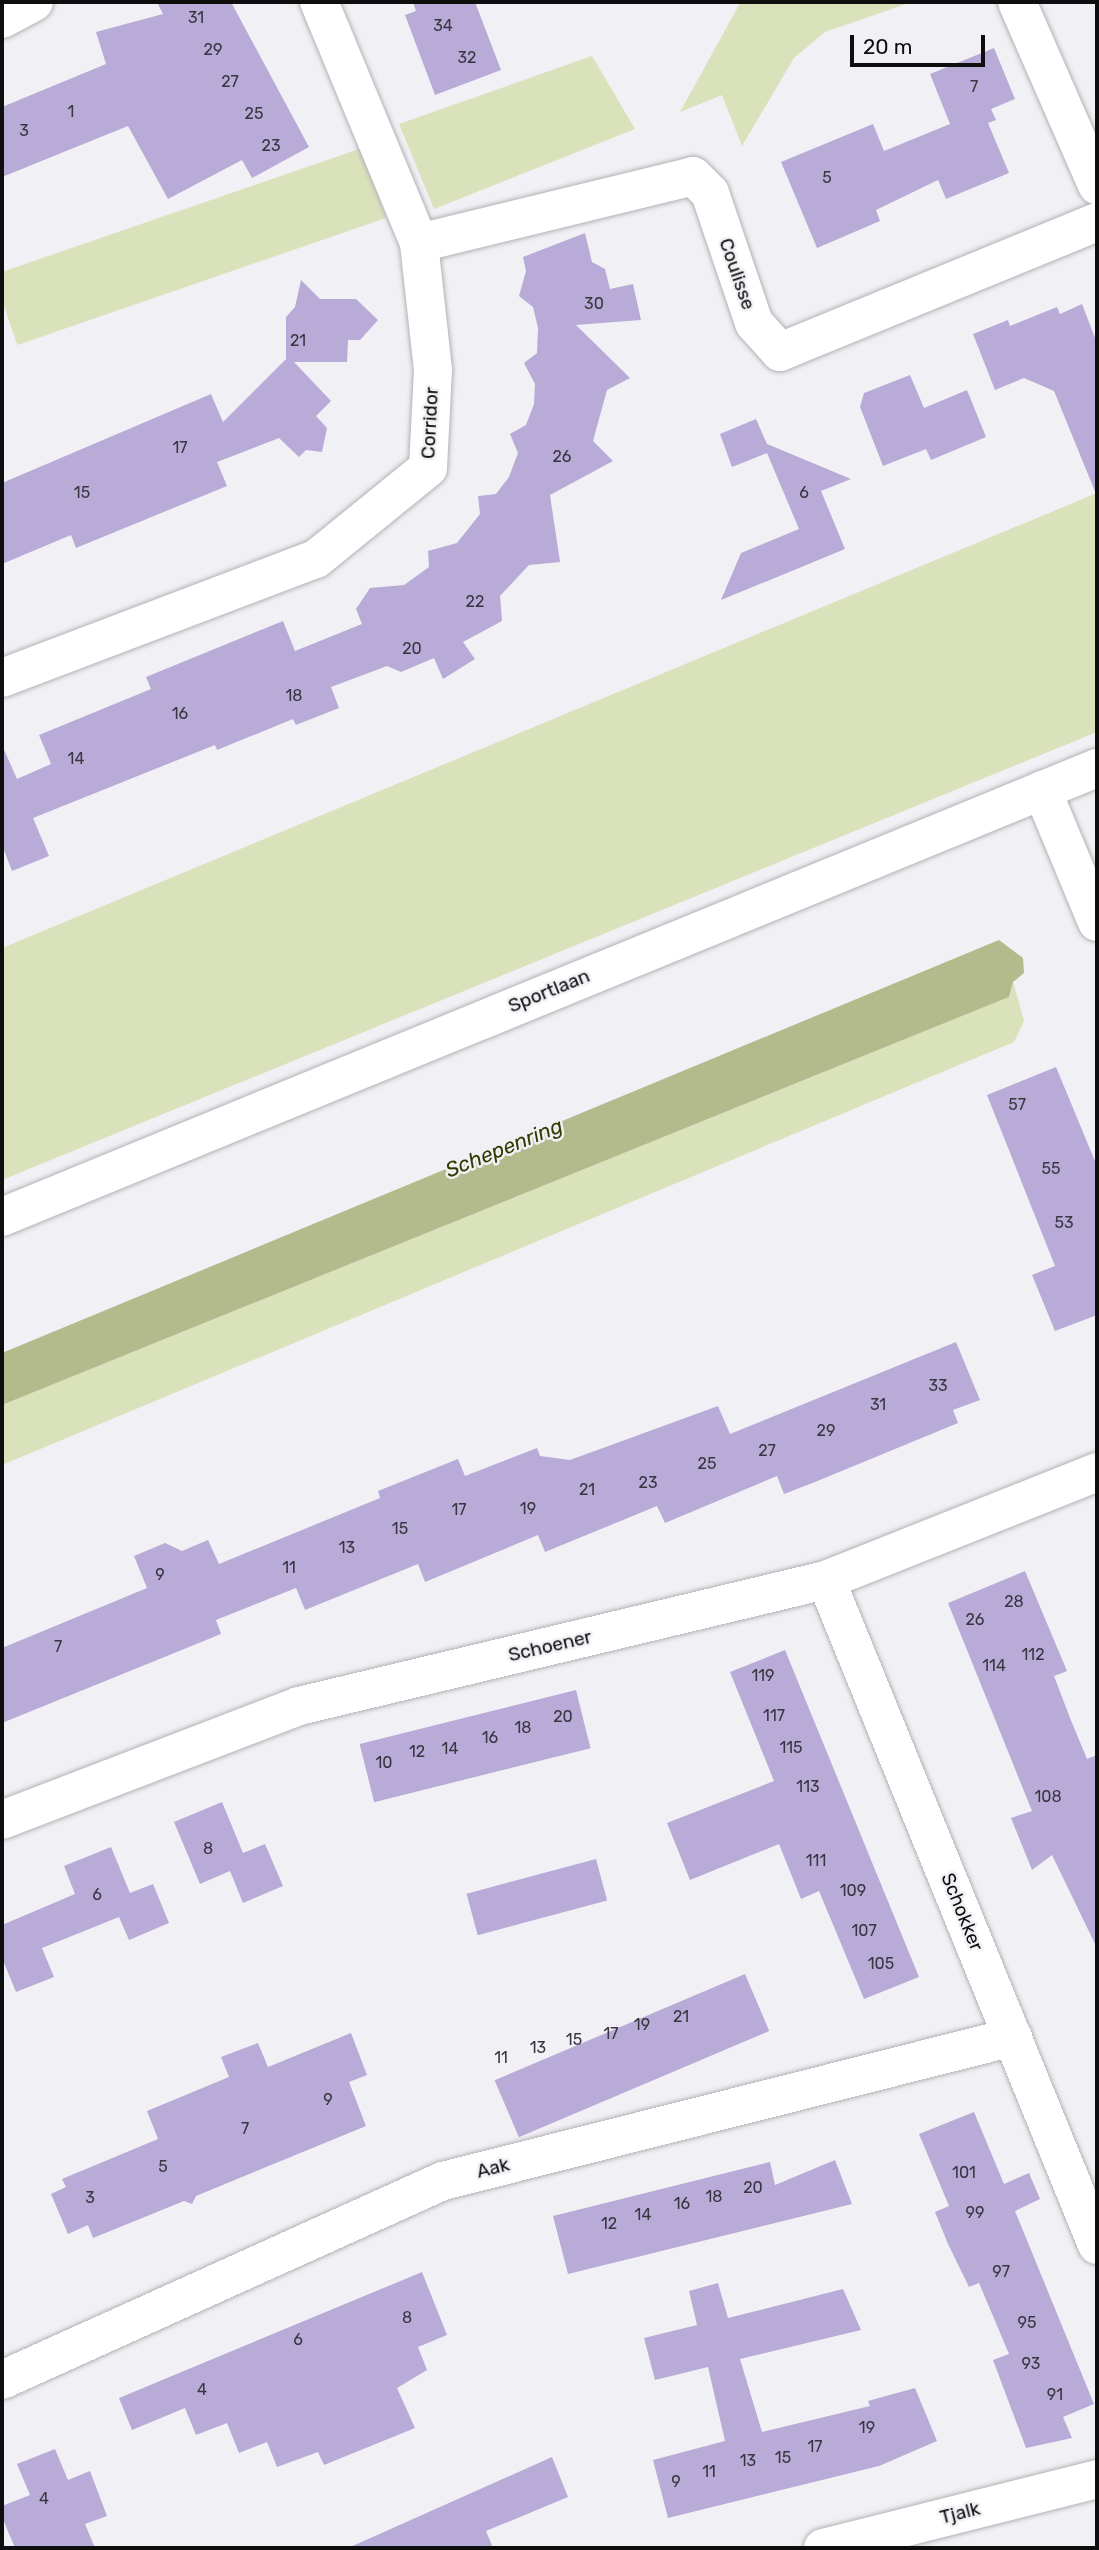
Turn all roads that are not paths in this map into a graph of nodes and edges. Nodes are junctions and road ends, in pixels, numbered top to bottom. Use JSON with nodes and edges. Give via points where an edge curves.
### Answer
{"nodes":[{"id":1,"x":34,"y":2,"type":"edge"},
{"id":2,"x":319,"y":2,"type":"edge"},
{"id":3,"x":1017,"y":2,"type":"edge"},
{"id":4,"x":2,"y":19,"type":"edge"},
{"id":5,"x":1097,"y":185,"type":"edge"},
{"id":6,"x":1097,"y":222,"type":"edge"},
{"id":7,"x":419,"y":243,"type":"junction"},
{"id":8,"x":2,"y":678,"type":"edge"},
{"id":9,"x":1097,"y":768,"type":"edge"},
{"id":10,"x":1042,"y":790,"type":"junction"},
{"id":11,"x":1097,"y":922,"type":"edge"},
{"id":12,"x":2,"y":1217,"type":"edge"},
{"id":13,"x":1097,"y":1472,"type":"edge"},
{"id":14,"x":826,"y":1580,"type":"junction"},
{"id":15,"x":2,"y":1820,"type":"edge"},
{"id":16,"x":1013,"y":2037,"type":"junction"},
{"id":17,"x":1097,"y":2245,"type":"edge"},
{"id":18,"x":2,"y":2380,"type":"edge"},
{"id":19,"x":1097,"y":2479,"type":"edge"},
{"id":20,"x":822,"y":2548,"type":"edge"}],
"edges":[{"from":1,"to":4,"type":"street"},
{"from":2,"to":7,"type":"street","name":"Corridor"},
{"from":3,"to":5,"type":"street"},
{"from":6,"to":7,"type":"street","name":"Coulisse","via":[[780,352],[754,323],[710,192],[693,176]]},
{"from":7,"to":8,"type":"street","name":"Corridor","via":[[433,370],[428,468],[316,559]]},
{"from":9,"to":10,"type":"street","name":"Sportlaan"},
{"from":10,"to":11,"type":"street"},
{"from":10,"to":12,"type":"street","name":"Sportlaan"},
{"from":13,"to":14,"type":"street","name":"Schoener"},
{"from":14,"to":15,"type":"street","name":"Schoener","via":[[299,1706]]},
{"from":14,"to":16,"type":"street","name":"Schokker"},
{"from":16,"to":17,"type":"street","name":"Schokker"},
{"from":16,"to":18,"type":"street","name":"Aak","via":[[443,2181]]},
{"from":19,"to":20,"type":"street","name":"Tjalk"}]}
